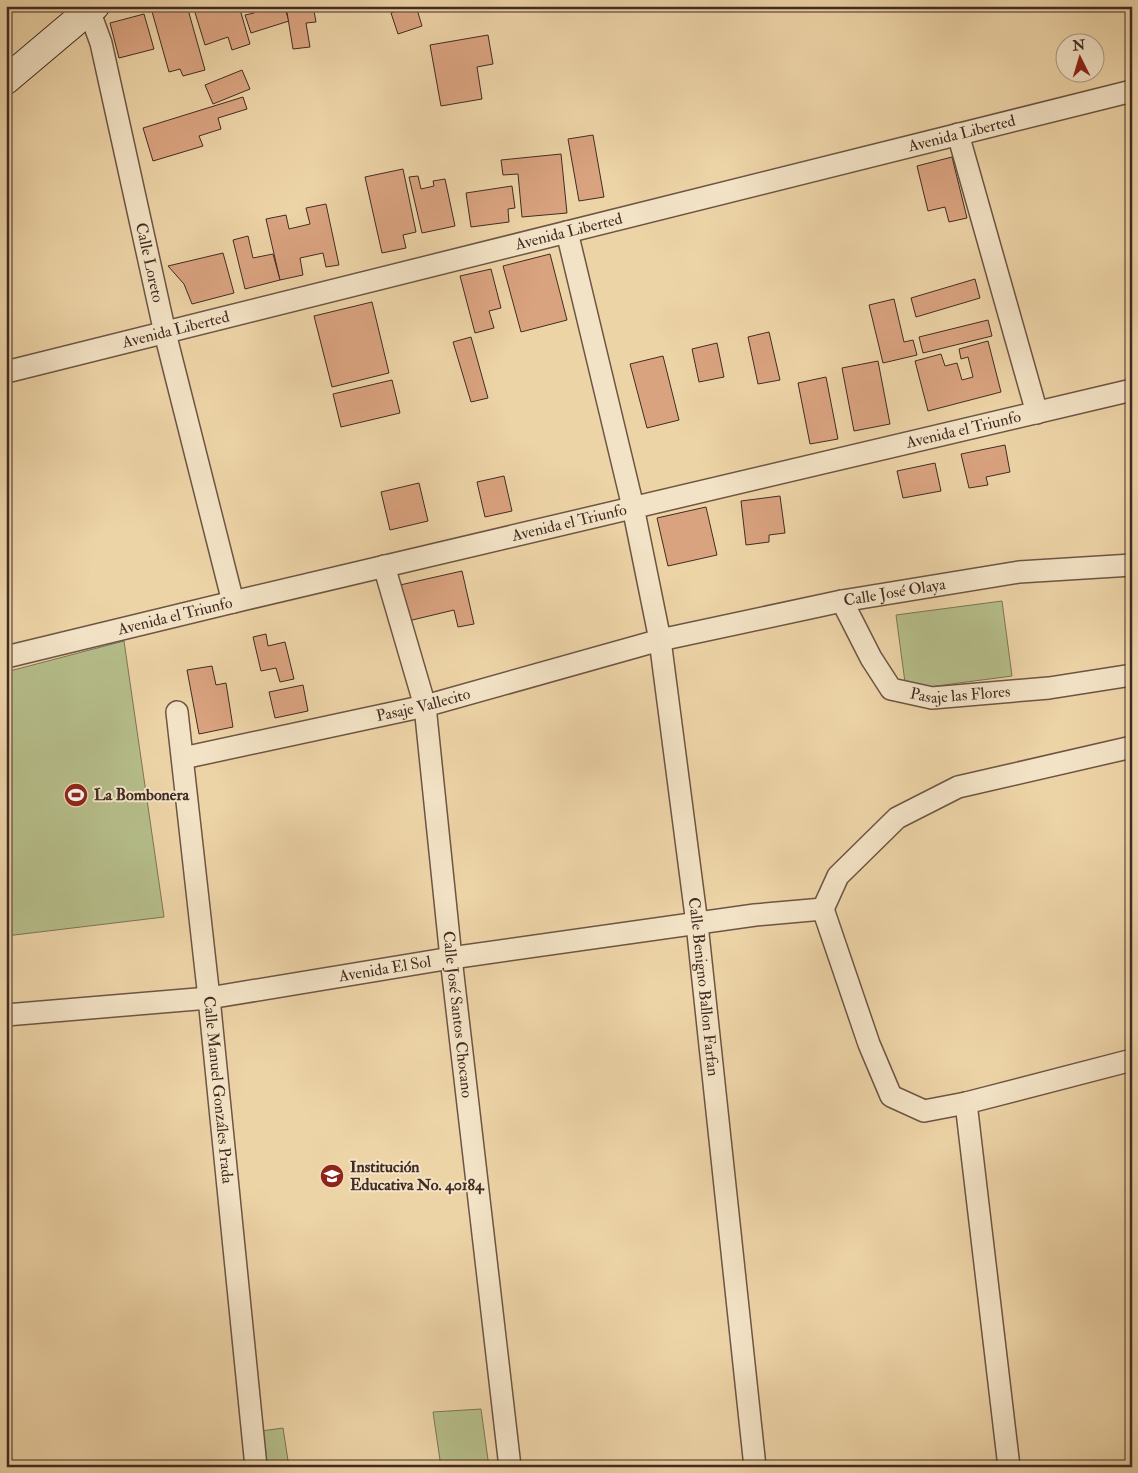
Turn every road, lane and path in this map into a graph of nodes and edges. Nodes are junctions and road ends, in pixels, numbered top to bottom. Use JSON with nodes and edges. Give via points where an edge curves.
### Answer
{"nodes":[{"id":1,"x":92,"y":8,"type":"edge"},
{"id":2,"x":6,"y":80,"type":"edge"},
{"id":3,"x":1132,"y":91,"type":"edge"},
{"id":4,"x":958,"y":134,"type":"junction"},
{"id":5,"x":567,"y":232,"type":"junction"},
{"id":6,"x":164,"y":333,"type":"junction"},
{"id":7,"x":6,"y":372,"type":"edge"},
{"id":8,"x":1132,"y":390,"type":"edge"},
{"id":9,"x":1037,"y":413,"type":"junction"},
{"id":10,"x":633,"y":508,"type":"junction"},
{"id":11,"x":1132,"y":565,"type":"edge"},
{"id":12,"x":384,"y":566,"type":"junction"},
{"id":13,"x":842,"y":600,"type":"junction"},
{"id":14,"x":233,"y":602,"type":"junction"},
{"id":15,"x":660,"y":640,"type":"junction"},
{"id":16,"x":6,"y":658,"type":"edge"},
{"id":17,"x":1132,"y":675,"type":"edge"},
{"id":18,"x":425,"y":706,"type":"junction"},
{"id":19,"x":177,"y":712,"type":"dead end"},
{"id":20,"x":1132,"y":747,"type":"edge"},
{"id":21,"x":182,"y":758,"type":"junction"},
{"id":22,"x":823,"y":909,"type":"junction"},
{"id":23,"x":697,"y":924,"type":"junction"},
{"id":24,"x":451,"y":958,"type":"junction"},
{"id":25,"x":209,"y":998,"type":"junction"},
{"id":26,"x":6,"y":1016,"type":"edge"},
{"id":27,"x":1132,"y":1060,"type":"edge"},
{"id":28,"x":966,"y":1103,"type":"junction"},
{"id":29,"x":256,"y":1467,"type":"edge"},
{"id":30,"x":510,"y":1467,"type":"edge"},
{"id":31,"x":755,"y":1467,"type":"edge"},
{"id":32,"x":1009,"y":1467,"type":"edge"}],
"edges":[{"from":1,"to":2,"type":"street"},
{"from":1,"to":6,"type":"street","name":"Calle Loreto"},
{"from":3,"to":4,"type":"street","name":"Avenida Liberted"},
{"from":4,"to":5,"type":"street","name":"Avenida Liberted"},
{"from":4,"to":9,"type":"street"},
{"from":5,"to":6,"type":"street","name":"Avenida Liberted"},
{"from":5,"to":10,"type":"street","name":"Calle Benigno Ballon Farfan"},
{"from":6,"to":7,"type":"street","name":"Avenida Liberted"},
{"from":6,"to":14,"type":"street","name":"Calle Loreto"},
{"from":8,"to":9,"type":"street","name":"Avenida el Triunfo"},
{"from":9,"to":10,"type":"street","name":"Avenida el Triunfo"},
{"from":10,"to":12,"type":"street","name":"Avenida el Triunfo"},
{"from":10,"to":15,"type":"street","name":"Calle Benigno Ballon Farfan"},
{"from":11,"to":13,"type":"street","name":"Calle José Olaya","via":[[1019,572]]},
{"from":12,"to":14,"type":"street","name":"Avenida el Triunfo"},
{"from":12,"to":18,"type":"street","name":"Calle José Santos Chocano"},
{"from":13,"to":15,"type":"street","name":"Calle José Olaya"},
{"from":13,"to":17,"type":"street","name":"Pasaje las Flores","via":[[871,658],[891,689],[932,698],[1049,688]]},
{"from":14,"to":16,"type":"street","name":"Avenida el Triunfo"},
{"from":15,"to":18,"type":"street","name":"Pasaje Vallecito"},
{"from":15,"to":23,"type":"street","name":"Calle Benigno Ballon Farfan"},
{"from":18,"to":21,"type":"street","name":"Pasaje Vallecito"},
{"from":18,"to":24,"type":"street","name":"Calle José Santos Chocano"},
{"from":19,"to":21,"type":"street","name":"Calle Manuel Gonzáles Prada"},
{"from":20,"to":22,"type":"street","via":[[958,787],[897,818],[838,876]]},
{"from":21,"to":25,"type":"street","name":"Calle Manuel Gonzáles Prada"},
{"from":22,"to":23,"type":"street","name":"Avenida El Sol"},
{"from":22,"to":28,"type":"street","via":[[890,1096],[924,1110]]},
{"from":23,"to":24,"type":"street","name":"Avenida El Sol"},
{"from":23,"to":31,"type":"street","name":"Calle Benigno Ballon Farfan"},
{"from":24,"to":25,"type":"street","name":"Avenida El Sol"},
{"from":24,"to":30,"type":"street","name":"Calle José Santos Chocano"},
{"from":25,"to":26,"type":"street","name":"Avenida El Sol"},
{"from":25,"to":29,"type":"street","name":"Calle Manuel Gonzáles Prada"},
{"from":27,"to":28,"type":"street"},
{"from":28,"to":32,"type":"street"}]}
